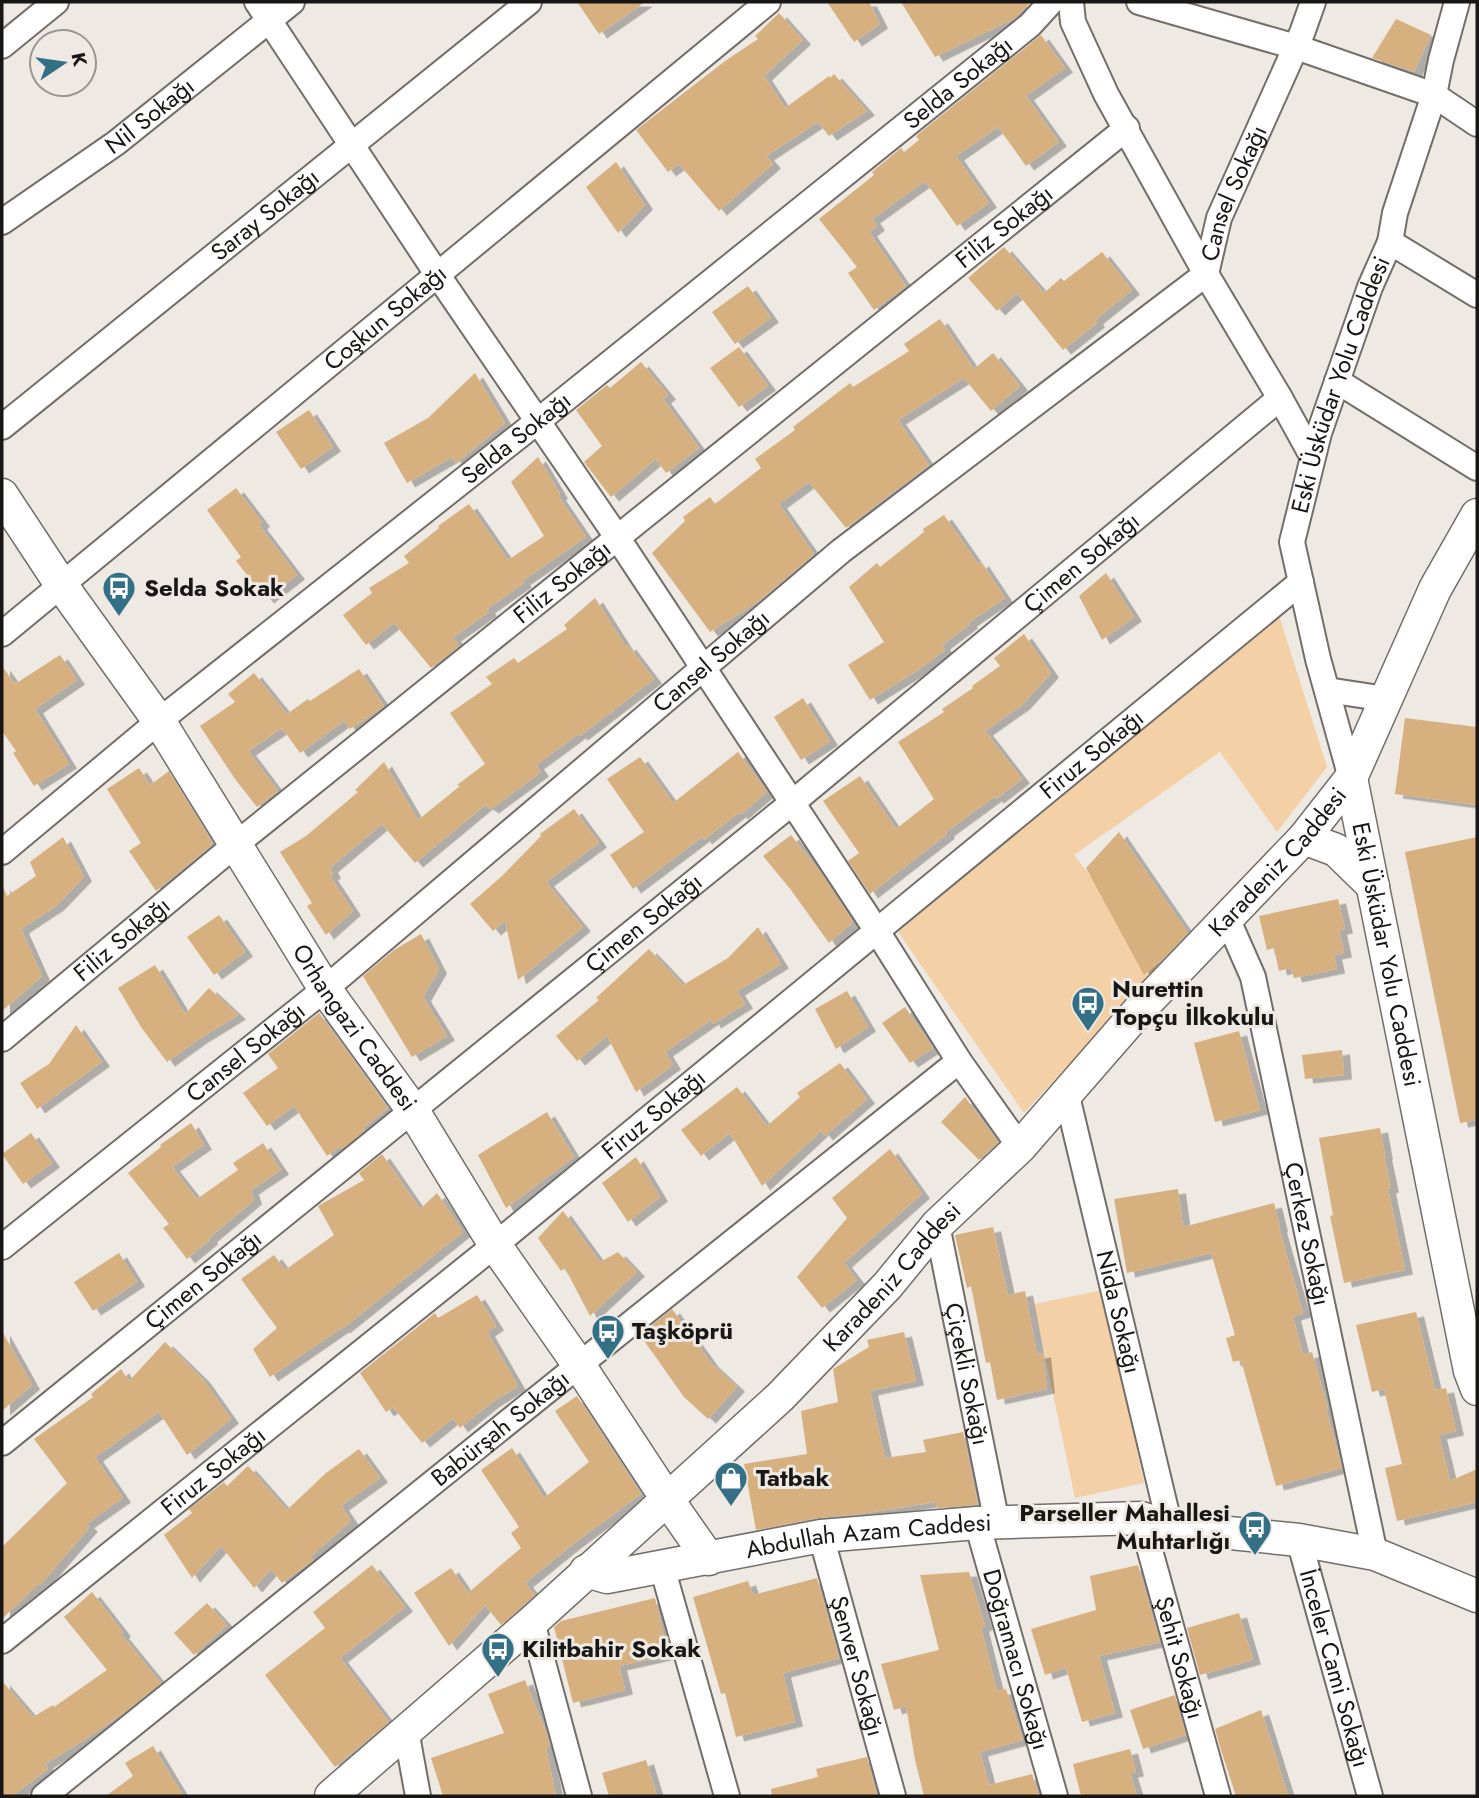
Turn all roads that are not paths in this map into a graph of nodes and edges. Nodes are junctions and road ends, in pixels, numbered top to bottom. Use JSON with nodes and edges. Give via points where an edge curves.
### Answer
{"nodes":[{"id":1,"x":56,"y":2,"type":"edge"},
{"id":2,"x":292,"y":2,"type":"edge"},
{"id":3,"x":528,"y":2,"type":"edge"},
{"id":4,"x":768,"y":2,"type":"edge"},
{"id":5,"x":1051,"y":2,"type":"edge"},
{"id":6,"x":1072,"y":2,"type":"edge"},
{"id":7,"x":1139,"y":2,"type":"edge"},
{"id":8,"x":1313,"y":2,"type":"edge"},
{"id":9,"x":1457,"y":2,"type":"edge"},
{"id":10,"x":264,"y":11,"type":"edge"},
{"id":11,"x":2,"y":46,"type":"edge"},
{"id":12,"x":1296,"y":47,"type":"junction"},
{"id":13,"x":1434,"y":94,"type":"junction"},
{"id":14,"x":1477,"y":124,"type":"edge"},
{"id":15,"x":1126,"y":128,"type":"junction"},
{"id":16,"x":351,"y":143,"type":"junction"},
{"id":17,"x":2,"y":222,"type":"edge"},
{"id":18,"x":1390,"y":242,"type":"junction"},
{"id":19,"x":437,"y":274,"type":"junction"},
{"id":20,"x":1206,"y":274,"type":"junction"},
{"id":21,"x":1477,"y":295,"type":"edge"},
{"id":22,"x":1337,"y":381,"type":"junction"},
{"id":23,"x":1280,"y":398,"type":"junction"},
{"id":24,"x":538,"y":421,"type":"junction"},
{"id":25,"x":2,"y":426,"type":"edge"},
{"id":26,"x":1312,"y":456,"type":"junction"},
{"id":27,"x":1477,"y":468,"type":"edge"},
{"id":28,"x":2,"y":495,"type":"edge"},
{"id":29,"x":1477,"y":515,"type":"edge"},
{"id":30,"x":617,"y":537,"type":"junction"},
{"id":31,"x":1301,"y":582,"type":"junction"},
{"id":32,"x":62,"y":586,"type":"junction"},
{"id":33,"x":2,"y":634,"type":"edge"},
{"id":34,"x":703,"y":667,"type":"junction"},
{"id":35,"x":1327,"y":690,"type":"junction"},
{"id":36,"x":1386,"y":699,"type":"junction"},
{"id":37,"x":159,"y":721,"type":"junction"},
{"id":38,"x":1351,"y":778,"type":"junction"},
{"id":39,"x":792,"y":803,"type":"junction"},
{"id":40,"x":1304,"y":838,"type":"junction"},
{"id":41,"x":235,"y":845,"type":"junction"},
{"id":42,"x":2,"y":852,"type":"edge"},
{"id":43,"x":1373,"y":886,"type":"junction"},
{"id":44,"x":1227,"y":918,"type":"junction"},
{"id":45,"x":877,"y":931,"type":"junction"},
{"id":46,"x":326,"y":989,"type":"junction"},
{"id":47,"x":2,"y":1039,"type":"edge"},
{"id":48,"x":959,"y":1061,"type":"junction"},
{"id":49,"x":1067,"y":1096,"type":"junction"},
{"id":50,"x":412,"y":1109,"type":"junction"},
{"id":51,"x":1020,"y":1147,"type":"junction"},
{"id":52,"x":937,"y":1225,"type":"junction"},
{"id":53,"x":495,"y":1245,"type":"junction"},
{"id":54,"x":2,"y":1247,"type":"edge"},
{"id":55,"x":579,"y":1365,"type":"junction"},
{"id":56,"x":1477,"y":1389,"type":"edge"},
{"id":57,"x":2,"y":1443,"type":"edge"},
{"id":58,"x":667,"y":1499,"type":"junction"},
{"id":59,"x":987,"y":1523,"type":"junction"},
{"id":60,"x":1156,"y":1523,"type":"junction"},
{"id":61,"x":821,"y":1536,"type":"junction"},
{"id":62,"x":1299,"y":1540,"type":"junction"},
{"id":63,"x":1375,"y":1554,"type":"junction"},
{"id":64,"x":709,"y":1559,"type":"junction"},
{"id":65,"x":662,"y":1567,"type":"junction"},
{"id":66,"x":586,"y":1571,"type":"junction"},
{"id":67,"x":1477,"y":1596,"type":"edge"},
{"id":68,"x":531,"y":1622,"type":"junction"},
{"id":69,"x":2,"y":1641,"type":"edge"},
{"id":70,"x":406,"y":1730,"type":"junction"},
{"id":71,"x":44,"y":1796,"type":"edge"},
{"id":72,"x":331,"y":1796,"type":"edge"},
{"id":73,"x":418,"y":1796,"type":"edge"},
{"id":74,"x":579,"y":1796,"type":"edge"},
{"id":75,"x":727,"y":1796,"type":"edge"},
{"id":76,"x":893,"y":1796,"type":"edge"},
{"id":77,"x":1055,"y":1796,"type":"edge"},
{"id":78,"x":1218,"y":1796,"type":"edge"},
{"id":79,"x":1370,"y":1796,"type":"edge"}],
"edges":[{"from":1,"to":11,"type":"street"},
{"from":2,"to":10,"type":"street","name":"Nil Sokağı"},
{"from":3,"to":16,"type":"street","name":"Saray Sokağı"},
{"from":4,"to":19,"type":"street","name":"Coşkun Sokağı"},
{"from":5,"to":24,"type":"street","name":"Selda Sokağı","via":[[1030,25]]},
{"from":6,"to":15,"type":"street","via":[[1073,22]]},
{"from":7,"to":12,"type":"street"},
{"from":8,"to":12,"type":"street","name":"Cansel Sokağı"},
{"from":9,"to":13,"type":"street","name":"Eski Üsküdar Yolu Caddesi"},
{"from":10,"to":16,"type":"street"},
{"from":10,"to":17,"type":"street","name":"Nil Sokağı","via":[[116,143]]},
{"from":12,"to":13,"type":"street"},
{"from":12,"to":20,"type":"street","name":"Cansel Sokağı","via":[[1219,218]]},
{"from":13,"to":14,"type":"street"},
{"from":13,"to":18,"type":"street","name":"Eski Üsküdar Yolu Caddesi"},
{"from":15,"to":20,"type":"street"},
{"from":15,"to":30,"type":"street","name":"Filiz Sokağı"},
{"from":16,"to":19,"type":"street"},
{"from":16,"to":25,"type":"street","name":"Saray Sokağı"},
{"from":18,"to":21,"type":"street"},
{"from":18,"to":22,"type":"street","name":"Eski Üsküdar Yolu Caddesi"},
{"from":19,"to":24,"type":"street"},
{"from":19,"to":32,"type":"street","name":"Coşkun Sokağı"},
{"from":20,"to":23,"type":"street"},
{"from":20,"to":34,"type":"street","name":"Cansel Sokağı","via":[[841,551]]},
{"from":22,"to":26,"type":"street","name":"Eski Üsküdar Yolu Caddesi"},
{"from":22,"to":27,"type":"street"},
{"from":23,"to":26,"type":"street"},
{"from":23,"to":39,"type":"street","name":"Çimen Sokağı"},
{"from":24,"to":30,"type":"street"},
{"from":24,"to":37,"type":"street","name":"Selda Sokağı"},
{"from":26,"to":31,"type":"street","name":"Eski Üsküdar Yolu Caddesi","via":[[1292,542]]},
{"from":28,"to":32,"type":"street","name":"Orhangazi Caddesi"},
{"from":29,"to":36,"type":"street","name":"Karadeniz Caddesi","via":[[1435,589]]},
{"from":30,"to":34,"type":"street"},
{"from":30,"to":41,"type":"street","name":"Filiz Sokağı"},
{"from":31,"to":35,"type":"street","name":"Eski Üsküdar Yolu Caddesi"},
{"from":31,"to":45,"type":"street","name":"Firuz Sokağı"},
{"from":32,"to":33,"type":"street","name":"Coşkun Sokağı"},
{"from":32,"to":37,"type":"street","name":"Orhangazi Caddesi"},
{"from":34,"to":39,"type":"street"},
{"from":34,"to":46,"type":"street","name":"Cansel Sokağı"},
{"from":35,"to":36,"type":"street"},
{"from":35,"to":38,"type":"street","name":"Eski Üsküdar Yolu Caddesi"},
{"from":36,"to":38,"type":"street","name":"Karadeniz Caddesi"},
{"from":37,"to":41,"type":"street","name":"Orhangazi Caddesi"},
{"from":37,"to":42,"type":"street","name":"Selda Sokağı"},
{"from":38,"to":40,"type":"street","name":"Karadeniz Caddesi"},
{"from":38,"to":43,"type":"street","name":"Eski Üsküdar Yolu Caddesi"},
{"from":39,"to":45,"type":"street"},
{"from":39,"to":50,"type":"street","name":"Çimen Sokağı"},
{"from":40,"to":43,"type":"street","via":[[1336,850]]},
{"from":40,"to":44,"type":"street","name":"Karadeniz Caddesi"},
{"from":41,"to":46,"type":"street","name":"Orhangazi Caddesi"},
{"from":41,"to":47,"type":"street","name":"Filiz Sokağı"},
{"from":43,"to":56,"type":"street","name":"Eski Üsküdar Yolu Caddesi"},
{"from":44,"to":49,"type":"street","name":"Karadeniz Caddesi","via":[[1141,1008]]},
{"from":44,"to":63,"type":"street","name":"Çerkez Sokağı","via":[[1253,977]]},
{"from":45,"to":48,"type":"street"},
{"from":45,"to":53,"type":"street","name":"Firuz Sokağı"},
{"from":46,"to":50,"type":"street","name":"Orhangazi Caddesi"},
{"from":46,"to":54,"type":"street","name":"Cansel Sokağı"},
{"from":48,"to":51,"type":"street"},
{"from":48,"to":55,"type":"street","name":"Babürşah Sokağı"},
{"from":49,"to":51,"type":"street","name":"Karadeniz Caddesi"},
{"from":49,"to":60,"type":"street","name":"Nida Sokağı"},
{"from":50,"to":53,"type":"street","name":"Orhangazi Caddesi"},
{"from":50,"to":57,"type":"street","name":"Çimen Sokağı"},
{"from":51,"to":52,"type":"street","name":"Karadeniz Caddesi"},
{"from":52,"to":58,"type":"street","name":"Karadeniz Caddesi","via":[[888,1285],[780,1397]]},
{"from":52,"to":59,"type":"street","name":"Çiçekli Sokağı"},
{"from":53,"to":55,"type":"street","name":"Orhangazi Caddesi"},
{"from":53,"to":69,"type":"street","name":"Firuz Sokağı"},
{"from":55,"to":58,"type":"street","name":"Orhangazi Caddesi"},
{"from":55,"to":71,"type":"street","name":"Babürşah Sokağı"},
{"from":58,"to":64,"type":"street","name":"Orhangazi Caddesi"},
{"from":58,"to":66,"type":"street","name":"Karadeniz Caddesi"},
{"from":59,"to":60,"type":"street","name":"Abdullah Azam Caddesi"},
{"from":59,"to":61,"type":"street","name":"Abdullah Azam Caddesi"},
{"from":59,"to":77,"type":"street","name":"Doğramacı Sokağı"},
{"from":60,"to":62,"type":"street","name":"Abdullah Azam Caddesi"},
{"from":60,"to":78,"type":"street","name":"Şehit Sokağı"},
{"from":61,"to":64,"type":"street","name":"Abdullah Azam Caddesi"},
{"from":61,"to":76,"type":"street","name":"Şenver Sokağı"},
{"from":62,"to":63,"type":"street","name":"Abdullah Azam Caddesi"},
{"from":62,"to":79,"type":"street","name":"İnceler Cami Sokağı"},
{"from":63,"to":67,"type":"street","name":"Abdullah Azam Caddesi"},
{"from":64,"to":65,"type":"street","name":"Abdullah Azam Caddesi"},
{"from":65,"to":66,"type":"street","name":"Abdullah Azam Caddesi","via":[[607,1577]]},
{"from":65,"to":75,"type":"street"},
{"from":66,"to":68,"type":"street","name":"Karadeniz Caddesi"},
{"from":68,"to":70,"type":"street","name":"Karadeniz Caddesi"},
{"from":68,"to":74,"type":"street"},
{"from":70,"to":72,"type":"street","name":"Karadeniz Caddesi"},
{"from":70,"to":73,"type":"street"}]}
